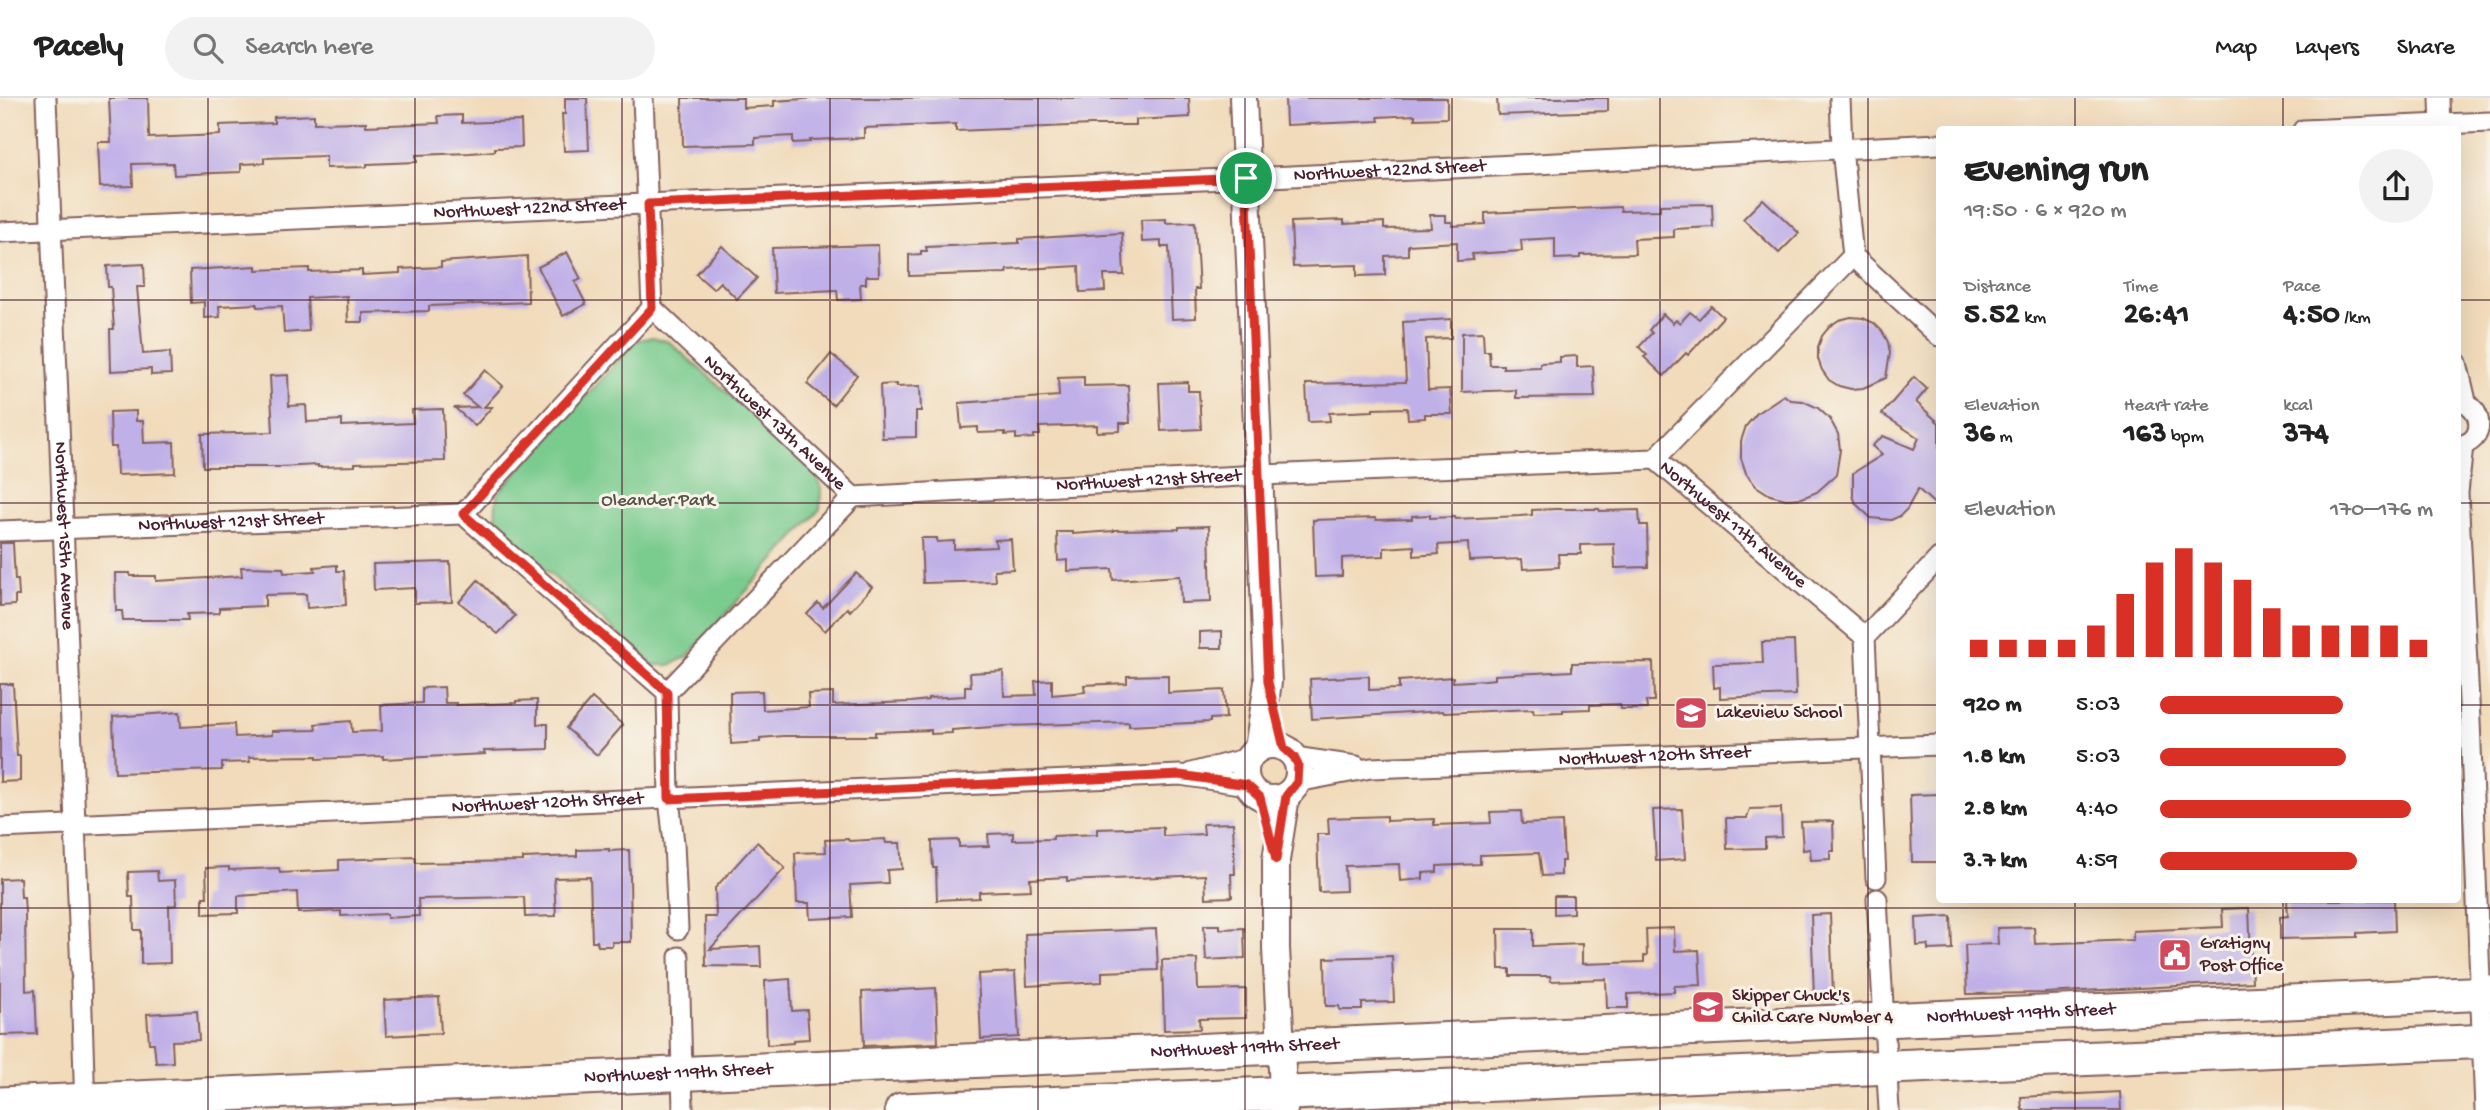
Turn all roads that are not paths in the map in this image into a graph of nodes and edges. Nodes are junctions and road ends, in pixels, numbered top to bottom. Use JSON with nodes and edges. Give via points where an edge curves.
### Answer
{"nodes":[{"id":1,"x":46,"y":98,"type":"edge"},
{"id":2,"x":643,"y":98,"type":"edge"},
{"id":3,"x":1244,"y":98,"type":"edge"},
{"id":4,"x":1840,"y":98,"type":"edge"},
{"id":5,"x":2440,"y":98,"type":"edge"},
{"id":6,"x":2490,"y":122,"type":"edge"},
{"id":7,"x":2441,"y":126,"type":"edge"},
{"id":8,"x":2451,"y":126,"type":"edge"},
{"id":9,"x":1936,"y":145,"type":"edge"},
{"id":10,"x":1842,"y":148,"type":"junction"},
{"id":11,"x":1246,"y":178,"type":"junction"},
{"id":12,"x":648,"y":204,"type":"junction"},
{"id":13,"x":51,"y":230,"type":"junction"},
{"id":14,"x":0,"y":232,"type":"edge"},
{"id":15,"x":1853,"y":257,"type":"junction"},
{"id":16,"x":652,"y":308,"type":"junction"},
{"id":17,"x":1936,"y":333,"type":"edge"},
{"id":18,"x":2461,"y":374,"type":"edge"},
{"id":19,"x":2472,"y":404,"type":"edge"},
{"id":20,"x":2472,"y":438,"type":"edge"},
{"id":21,"x":1655,"y":459,"type":"junction"},
{"id":22,"x":1260,"y":475,"type":"junction"},
{"id":23,"x":2461,"y":480,"type":"edge"},
{"id":24,"x":853,"y":497,"type":"junction"},
{"id":25,"x":463,"y":514,"type":"junction"},
{"id":26,"x":63,"y":529,"type":"junction"},
{"id":27,"x":0,"y":531,"type":"edge"},
{"id":28,"x":2461,"y":538,"type":"edge"},
{"id":29,"x":1936,"y":561,"type":"edge"},
{"id":30,"x":1865,"y":637,"type":"junction"},
{"id":31,"x":667,"y":692,"type":"junction"},
{"id":32,"x":2473,"y":720,"type":"edge"},
{"id":33,"x":1936,"y":745,"type":"edge"},
{"id":34,"x":1870,"y":749,"type":"junction"},
{"id":35,"x":1272,"y":772,"type":"junction"},
{"id":36,"x":669,"y":799,"type":"junction"},
{"id":37,"x":75,"y":825,"type":"junction"},
{"id":38,"x":0,"y":828,"type":"edge"},
{"id":39,"x":1876,"y":878,"type":"dead end"},
{"id":40,"x":1877,"y":899,"type":"dead end"},
{"id":41,"x":678,"y":929,"type":"dead end"},
{"id":42,"x":679,"y":957,"type":"dead end"},
{"id":43,"x":2485,"y":994,"type":"edge"},
{"id":44,"x":1883,"y":1019,"type":"junction"},
{"id":45,"x":2486,"y":1042,"type":"edge"},
{"id":46,"x":1281,"y":1046,"type":"junction"},
{"id":47,"x":1886,"y":1066,"type":"junction"},
{"id":48,"x":683,"y":1074,"type":"junction"},
{"id":49,"x":1283,"y":1102,"type":"edge"},
{"id":50,"x":0,"y":1104,"type":"edge"},
{"id":51,"x":85,"y":1105,"type":"edge"},
{"id":52,"x":683,"y":1110,"type":"edge"},
{"id":53,"x":902,"y":1110,"type":"edge"},
{"id":54,"x":1889,"y":1110,"type":"edge"},
{"id":55,"x":2485,"y":1110,"type":"edge"}],
"edges":[{"from":1,"to":13,"type":"street","name":"Northwest 15th Avenue"},
{"from":2,"to":12,"type":"street"},
{"from":3,"to":11,"type":"street"},
{"from":4,"to":10,"type":"street"},
{"from":5,"to":7,"type":"street"},
{"from":6,"to":8,"type":"street"},
{"from":9,"to":10,"type":"street","name":"Northwest 122nd Street"},
{"from":10,"to":11,"type":"street","name":"Northwest 122nd Street"},
{"from":10,"to":15,"type":"street"},
{"from":11,"to":12,"type":"street","name":"Northwest 122nd Street"},
{"from":11,"to":22,"type":"street"},
{"from":12,"to":13,"type":"street","name":"Northwest 122nd Street"},
{"from":12,"to":16,"type":"street"},
{"from":13,"to":14,"type":"street","name":"Northwest 122nd Street"},
{"from":13,"to":26,"type":"street","name":"Northwest 15th Avenue"},
{"from":15,"to":17,"type":"street"},
{"from":15,"to":21,"type":"street","name":"Northwest 11th Avenue"},
{"from":16,"to":24,"type":"street","name":"Northwest 13th Avenue"},
{"from":16,"to":25,"type":"street"},
{"from":18,"to":19,"type":"street"},
{"from":19,"to":20,"type":"street","via":[[2479,424]]},
{"from":20,"to":23,"type":"street"},
{"from":21,"to":22,"type":"street","name":"Northwest 121st Street"},
{"from":21,"to":30,"type":"street","name":"Northwest 11th Avenue"},
{"from":22,"to":24,"type":"street","name":"Northwest 121st Street"},
{"from":22,"to":35,"type":"street"},
{"from":24,"to":31,"type":"street","name":"Northwest 13th Avenue"},
{"from":25,"to":26,"type":"street","name":"Northwest 121st Street"},
{"from":25,"to":31,"type":"street"},
{"from":26,"to":27,"type":"street","name":"Northwest 121st Street"},
{"from":26,"to":37,"type":"street","name":"Northwest 15th Avenue"},
{"from":28,"to":32,"type":"street"},
{"from":29,"to":30,"type":"street"},
{"from":30,"to":34,"type":"street"},
{"from":31,"to":36,"type":"street"},
{"from":32,"to":43,"type":"street"},
{"from":33,"to":34,"type":"street","name":"Northwest 120th Street"},
{"from":34,"to":35,"type":"street","name":"Northwest 120th Street"},
{"from":34,"to":39,"type":"street"},
{"from":35,"to":36,"type":"street","name":"Northwest 120th Street"},
{"from":35,"to":46,"type":"street"},
{"from":36,"to":37,"type":"street","name":"Northwest 120th Street"},
{"from":36,"to":41,"type":"street"},
{"from":37,"to":38,"type":"street","name":"Northwest 120th Street"},
{"from":37,"to":51,"type":"street","name":"Northwest 15th Avenue"},
{"from":40,"to":44,"type":"street"},
{"from":42,"to":48,"type":"street"},
{"from":43,"to":44,"type":"highway","name":"Northwest 119th Street"},
{"from":43,"to":45,"type":"street"},
{"from":44,"to":46,"type":"highway","name":"Northwest 119th Street"},
{"from":44,"to":47,"type":"street"},
{"from":45,"to":47,"type":"highway"},
{"from":45,"to":55,"type":"street"},
{"from":46,"to":48,"type":"highway","name":"Northwest 119th Street"},
{"from":46,"to":49,"type":"street"},
{"from":47,"to":49,"type":"highway"},
{"from":47,"to":54,"type":"street"},
{"from":48,"to":51,"type":"highway","name":"Northwest 119th Street"},
{"from":48,"to":52,"type":"street"},
{"from":49,"to":53,"type":"highway"},
{"from":50,"to":51,"type":"highway","name":"Northwest 119th Street"}]}
